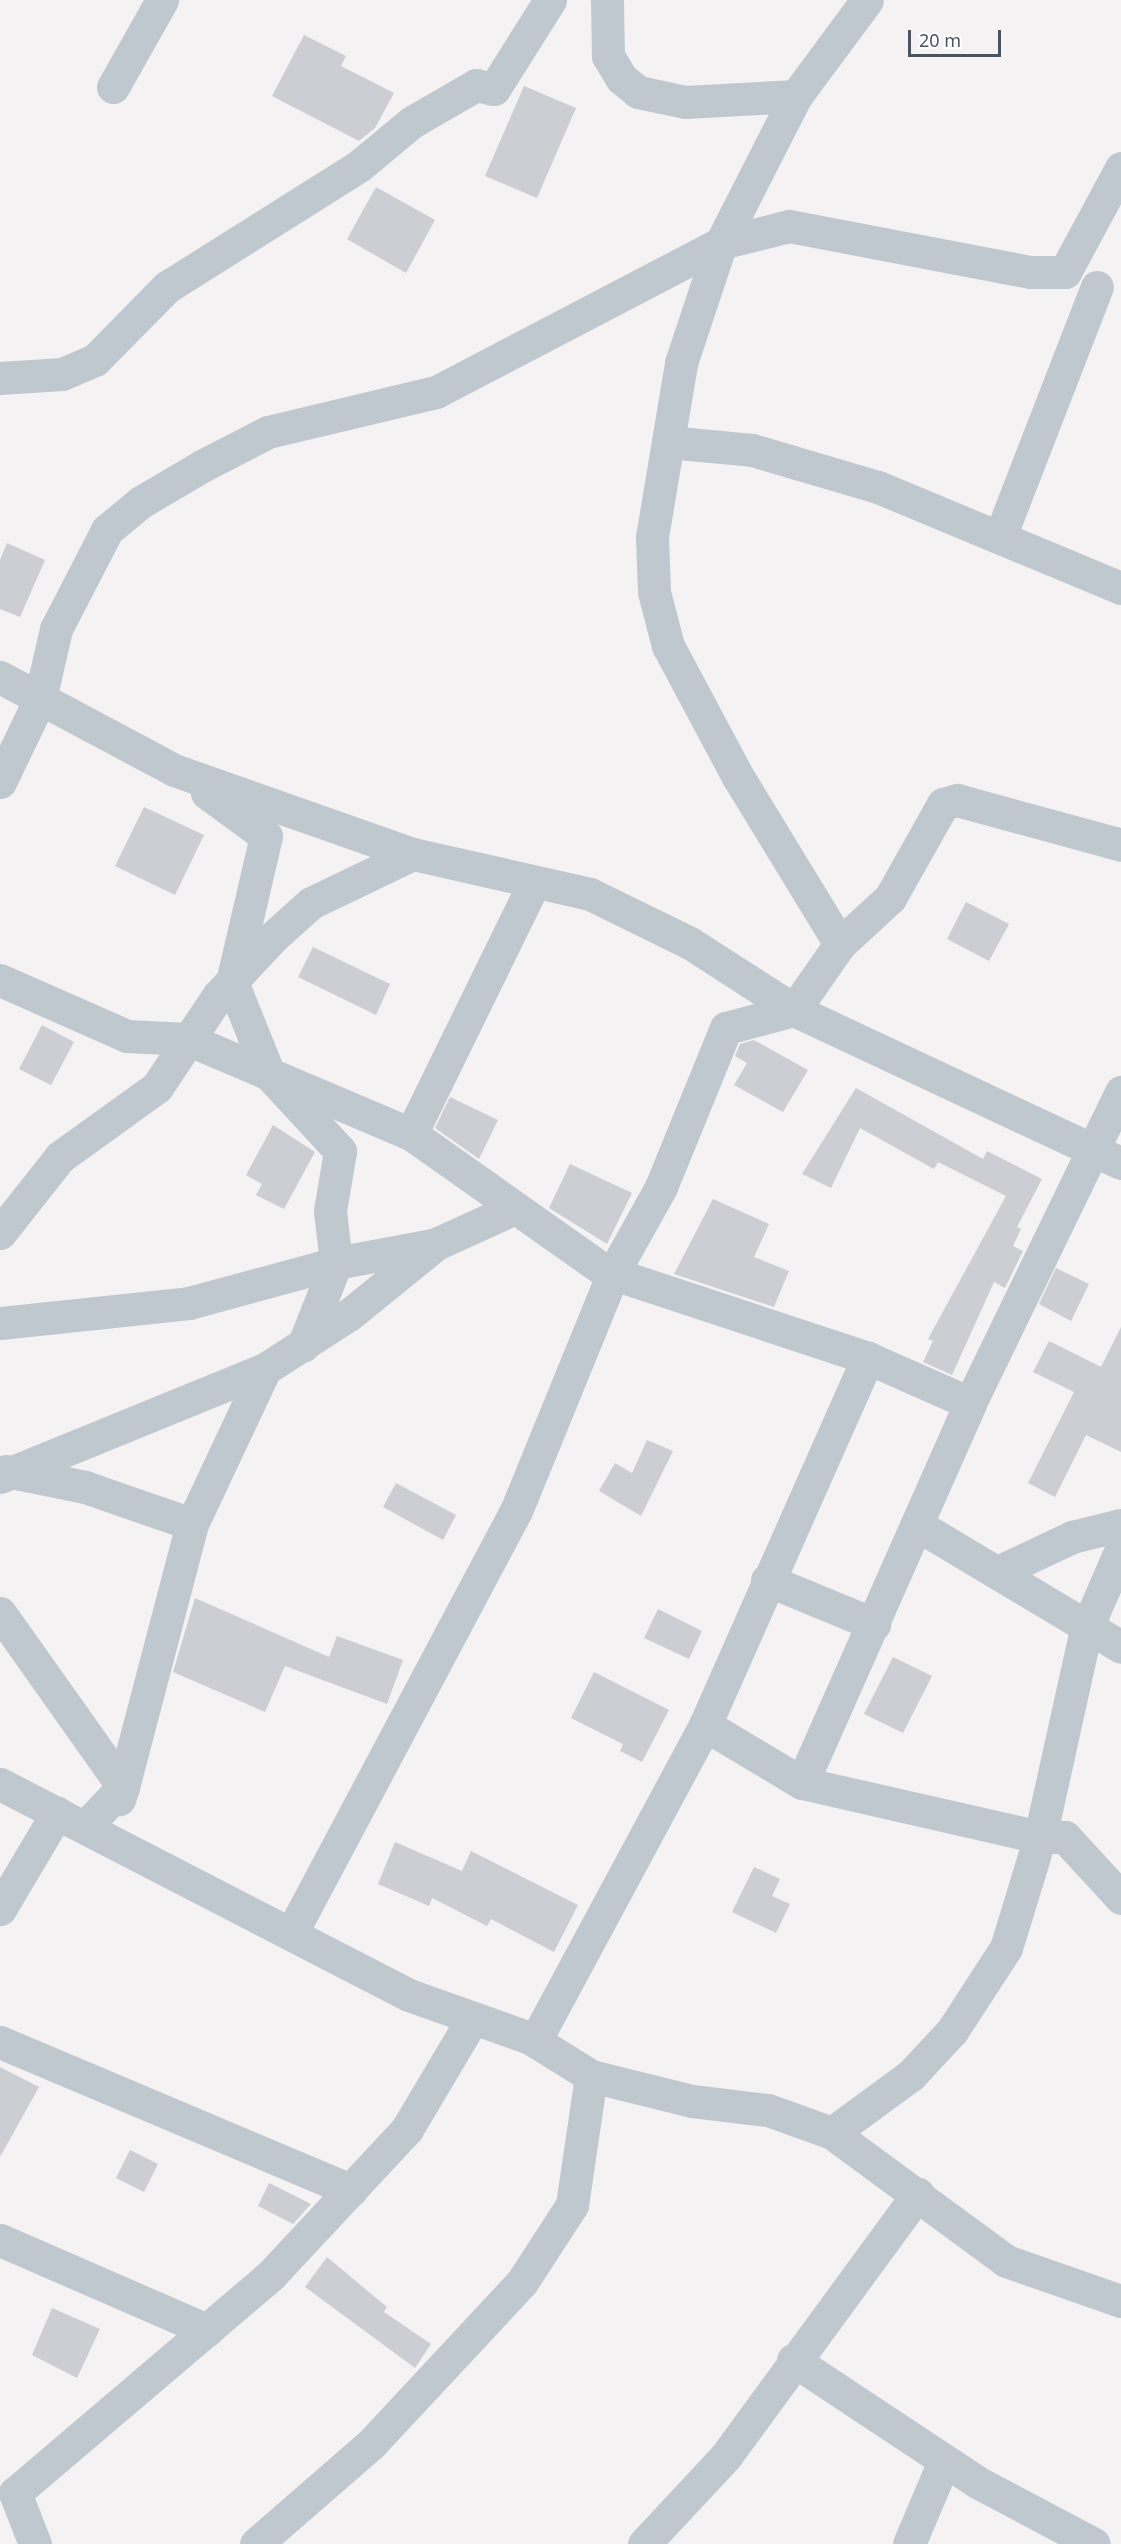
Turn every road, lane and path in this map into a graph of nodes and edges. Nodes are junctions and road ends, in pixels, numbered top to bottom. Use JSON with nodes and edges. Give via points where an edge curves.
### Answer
{"nodes":[{"id":1,"x":162,"y":0,"type":"edge"},
{"id":2,"x":550,"y":0,"type":"edge"},
{"id":3,"x":607,"y":0,"type":"edge"},
{"id":4,"x":867,"y":0,"type":"edge"},
{"id":5,"x":113,"y":87,"type":"dead end"},
{"id":6,"x":796,"y":96,"type":"junction"},
{"id":7,"x":1121,"y":168,"type":"edge"},
{"id":8,"x":721,"y":243,"type":"junction"},
{"id":9,"x":1065,"y":272,"type":"junction"},
{"id":10,"x":1109,"y":293,"type":"edge"},
{"id":11,"x":0,"y":378,"type":"edge"},
{"id":12,"x":668,"y":442,"type":"junction"},
{"id":13,"x":1001,"y":534,"type":"junction"},
{"id":14,"x":1121,"y":588,"type":"edge"},
{"id":15,"x":0,"y":677,"type":"edge"},
{"id":16,"x":40,"y":699,"type":"junction"},
{"id":17,"x":174,"y":770,"type":"junction"},
{"id":18,"x":0,"y":782,"type":"edge"},
{"id":19,"x":1121,"y":845,"type":"edge"},
{"id":20,"x":414,"y":854,"type":"junction"},
{"id":21,"x":534,"y":883,"type":"junction"},
{"id":22,"x":840,"y":944,"type":"junction"},
{"id":23,"x":0,"y":980,"type":"edge"},
{"id":24,"x":232,"y":982,"type":"junction"},
{"id":25,"x":794,"y":1010,"type":"junction"},
{"id":26,"x":187,"y":1039,"type":"junction"},
{"id":27,"x":269,"y":1074,"type":"junction"},
{"id":28,"x":1121,"y":1092,"type":"edge"},
{"id":29,"x":411,"y":1134,"type":"junction"},
{"id":30,"x":1090,"y":1148,"type":"junction"},
{"id":31,"x":1121,"y":1162,"type":"edge"},
{"id":32,"x":514,"y":1208,"type":"junction"},
{"id":33,"x":0,"y":1233,"type":"edge"},
{"id":34,"x":436,"y":1244,"type":"junction"},
{"id":35,"x":336,"y":1263,"type":"junction"},
{"id":36,"x":613,"y":1273,"type":"junction"},
{"id":37,"x":0,"y":1323,"type":"edge"},
{"id":38,"x":303,"y":1346,"type":"junction"},
{"id":39,"x":868,"y":1358,"type":"junction"},
{"id":40,"x":265,"y":1369,"type":"junction"},
{"id":41,"x":970,"y":1403,"type":"junction"},
{"id":42,"x":3,"y":1473,"type":"edge"},
{"id":43,"x":192,"y":1524,"type":"junction"},
{"id":44,"x":1121,"y":1525,"type":"edge"},
{"id":45,"x":919,"y":1526,"type":"junction"},
{"id":46,"x":1121,"y":1549,"type":"edge"},
{"id":47,"x":1000,"y":1571,"type":"junction"},
{"id":48,"x":766,"y":1580,"type":"junction"},
{"id":49,"x":0,"y":1613,"type":"edge"},
{"id":50,"x":874,"y":1624,"type":"junction"},
{"id":51,"x":1086,"y":1630,"type":"junction"},
{"id":52,"x":1121,"y":1647,"type":"edge"},
{"id":53,"x":705,"y":1725,"type":"junction"},
{"id":54,"x":802,"y":1783,"type":"junction"},
{"id":55,"x":0,"y":1784,"type":"edge"},
{"id":56,"x":123,"y":1787,"type":"junction"},
{"id":57,"x":83,"y":1826,"type":"junction"},
{"id":58,"x":1040,"y":1837,"type":"junction"},
{"id":59,"x":1121,"y":1898,"type":"edge"},
{"id":60,"x":0,"y":1909,"type":"edge"},
{"id":61,"x":292,"y":1932,"type":"junction"},
{"id":62,"x":473,"y":2018,"type":"junction"},
{"id":63,"x":535,"y":2041,"type":"junction"},
{"id":64,"x":0,"y":2042,"type":"edge"},
{"id":65,"x":591,"y":2076,"type":"junction"},
{"id":66,"x":832,"y":2133,"type":"junction"},
{"id":67,"x":351,"y":2190,"type":"junction"},
{"id":68,"x":918,"y":2194,"type":"junction"},
{"id":69,"x":0,"y":2240,"type":"edge"},
{"id":70,"x":1121,"y":2301,"type":"edge"},
{"id":71,"x":207,"y":2330,"type":"junction"},
{"id":72,"x":793,"y":2360,"type":"junction"},
{"id":73,"x":944,"y":2461,"type":"junction"},
{"id":74,"x":5,"y":2493,"type":"edge"},
{"id":75,"x":35,"y":2544,"type":"edge"},
{"id":76,"x":256,"y":2544,"type":"edge"},
{"id":77,"x":644,"y":2544,"type":"edge"},
{"id":78,"x":909,"y":2544,"type":"edge"},
{"id":79,"x":1094,"y":2544,"type":"edge"}],
"edges":[{"from":1,"to":5,"type":"street"},
{"from":2,"to":11,"type":"street","via":[[494,89],[476,84],[412,122],[359,166],[167,287],[96,360],[62,374]]},
{"from":3,"to":6,"type":"street","via":[[608,56],[621,78],[638,93],[685,102]]},
{"from":4,"to":6,"type":"street"},
{"from":6,"to":8,"type":"street"},
{"from":7,"to":9,"type":"street"},
{"from":8,"to":9,"type":"street","via":[[789,226],[1031,272]]},
{"from":8,"to":12,"type":"street","via":[[681,363]]},
{"from":8,"to":16,"type":"street","via":[[446,388],[268,432],[141,502],[107,530],[80,580],[56,629]]},
{"from":9,"to":10,"type":"street"},
{"from":10,"to":13,"type":"street"},
{"from":12,"to":13,"type":"street","via":[[752,450],[878,487]]},
{"from":12,"to":22,"type":"street","via":[[652,537],[654,592],[668,646],[738,777]]},
{"from":13,"to":14,"type":"street"},
{"from":15,"to":16,"type":"street"},
{"from":16,"to":17,"type":"street"},
{"from":16,"to":18,"type":"street"},
{"from":17,"to":20,"type":"street"},
{"from":17,"to":24,"type":"street","via":[[266,836]]},
{"from":19,"to":22,"type":"street","via":[[957,800],[943,804],[890,898]]},
{"from":20,"to":21,"type":"street"},
{"from":20,"to":24,"type":"street","via":[[311,903]]},
{"from":21,"to":25,"type":"street","via":[[600,898],[690,943]]},
{"from":21,"to":29,"type":"street"},
{"from":22,"to":25,"type":"street"},
{"from":23,"to":26,"type":"street","via":[[127,1036]]},
{"from":24,"to":26,"type":"street"},
{"from":24,"to":27,"type":"street"},
{"from":25,"to":30,"type":"street"},
{"from":25,"to":36,"type":"street","via":[[726,1028],[661,1187]]},
{"from":26,"to":27,"type":"street"},
{"from":26,"to":33,"type":"street","via":[[157,1087],[60,1157]]},
{"from":27,"to":29,"type":"street"},
{"from":27,"to":35,"type":"street","via":[[340,1151],[330,1211]]},
{"from":28,"to":30,"type":"street"},
{"from":29,"to":32,"type":"street"},
{"from":30,"to":31,"type":"street"},
{"from":30,"to":41,"type":"street"},
{"from":32,"to":34,"type":"street"},
{"from":32,"to":36,"type":"street"},
{"from":34,"to":35,"type":"street"},
{"from":34,"to":38,"type":"street"},
{"from":35,"to":37,"type":"street","via":[[189,1303]]},
{"from":35,"to":38,"type":"street"},
{"from":36,"to":39,"type":"street"},
{"from":36,"to":61,"type":"street","via":[[516,1511]]},
{"from":38,"to":40,"type":"street"},
{"from":39,"to":41,"type":"street"},
{"from":39,"to":48,"type":"street"},
{"from":40,"to":42,"type":"street"},
{"from":40,"to":43,"type":"street"},
{"from":41,"to":45,"type":"street"},
{"from":42,"to":43,"type":"street","via":[[85,1487]]},
{"from":43,"to":56,"type":"street"},
{"from":44,"to":47,"type":"street","via":[[1072,1537]]},
{"from":45,"to":47,"type":"street"},
{"from":45,"to":50,"type":"street"},
{"from":46,"to":51,"type":"street"},
{"from":47,"to":51,"type":"street"},
{"from":48,"to":50,"type":"street"},
{"from":48,"to":53,"type":"street"},
{"from":49,"to":56,"type":"street"},
{"from":50,"to":54,"type":"street"},
{"from":51,"to":52,"type":"street"},
{"from":51,"to":58,"type":"street"},
{"from":53,"to":54,"type":"street"},
{"from":53,"to":63,"type":"street"},
{"from":54,"to":58,"type":"street"},
{"from":55,"to":57,"type":"street"},
{"from":56,"to":57,"type":"street"},
{"from":57,"to":60,"type":"street"},
{"from":57,"to":61,"type":"street"},
{"from":58,"to":59,"type":"street","via":[[1065,1837],[1080,1848]]},
{"from":58,"to":66,"type":"street","via":[[1006,1948],[952,2031],[911,2075]]},
{"from":61,"to":62,"type":"street","via":[[409,1995]]},
{"from":62,"to":63,"type":"street"},
{"from":62,"to":67,"type":"street","via":[[407,2129]]},
{"from":63,"to":65,"type":"street"},
{"from":64,"to":67,"type":"street"},
{"from":65,"to":66,"type":"street","via":[[692,2101],[768,2110]]},
{"from":65,"to":76,"type":"street","via":[[572,2205],[522,2282],[371,2444]]},
{"from":66,"to":68,"type":"street"},
{"from":67,"to":71,"type":"street","via":[[271,2275]]},
{"from":68,"to":70,"type":"street","via":[[1006,2261]]},
{"from":68,"to":72,"type":"street"},
{"from":69,"to":71,"type":"street"},
{"from":71,"to":74,"type":"street"},
{"from":72,"to":73,"type":"street"},
{"from":72,"to":77,"type":"street","via":[[726,2456]]},
{"from":73,"to":78,"type":"street"},
{"from":73,"to":79,"type":"street"},
{"from":74,"to":75,"type":"street"}]}
